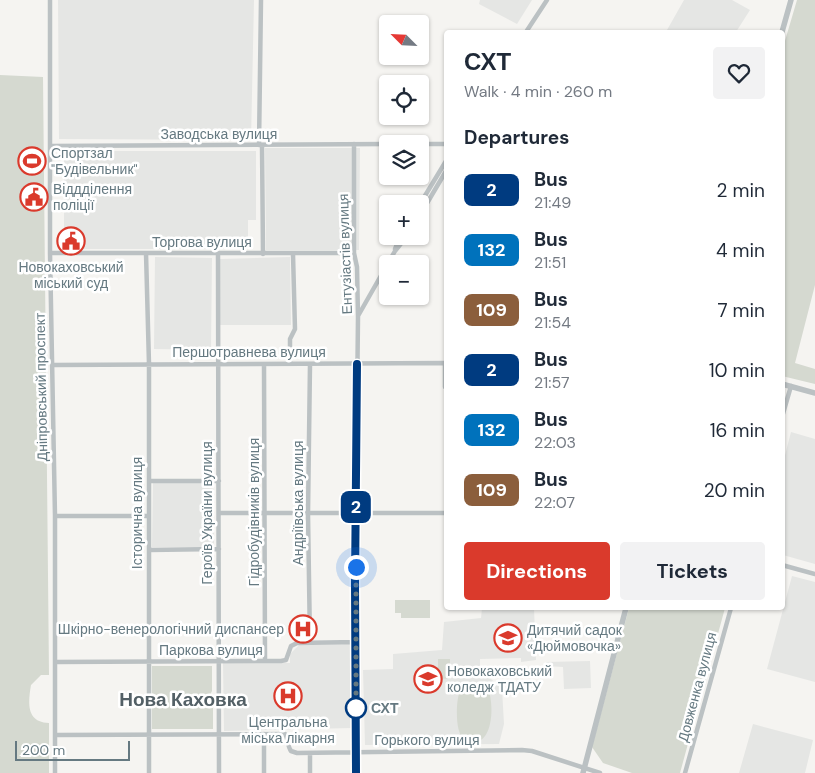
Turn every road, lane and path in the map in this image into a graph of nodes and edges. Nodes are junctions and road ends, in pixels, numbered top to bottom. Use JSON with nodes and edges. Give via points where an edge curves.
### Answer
{"nodes":[{"id":1,"x":50,"y":0,"type":"edge"},
{"id":2,"x":260,"y":0,"type":"edge"},
{"id":3,"x":546,"y":0,"type":"edge"},
{"id":4,"x":791,"y":0,"type":"edge"},
{"id":5,"x":527,"y":30,"type":"edge"},
{"id":6,"x":783,"y":30,"type":"edge"},
{"id":7,"x":354,"y":144,"type":"junction"},
{"id":8,"x":379,"y":144,"type":"edge"},
{"id":9,"x":429,"y":144,"type":"edge"},
{"id":10,"x":444,"y":144,"type":"edge"},
{"id":11,"x":261,"y":145,"type":"junction"},
{"id":12,"x":51,"y":146,"type":"junction"},
{"id":13,"x":444,"y":164,"type":"edge"},
{"id":14,"x":444,"y":175,"type":"edge"},
{"id":15,"x":425,"y":195,"type":"edge"},
{"id":16,"x":429,"y":200,"type":"edge"},
{"id":17,"x":397,"y":245,"type":"edge"},
{"id":18,"x":400,"y":245,"type":"edge"},
{"id":19,"x":395,"y":251,"type":"junction"},
{"id":20,"x":50,"y":252,"type":"junction"},
{"id":21,"x":146,"y":253,"type":"junction"},
{"id":22,"x":218,"y":253,"type":"junction"},
{"id":23,"x":354,"y":253,"type":"junction"},
{"id":24,"x":264,"y":254,"type":"junction"},
{"id":25,"x":293,"y":254,"type":"junction"},
{"id":26,"x":358,"y":317,"type":"junction"},
{"id":27,"x":149,"y":364,"type":"junction"},
{"id":28,"x":264,"y":364,"type":"junction"},
{"id":29,"x":290,"y":364,"type":"junction"},
{"id":30,"x":310,"y":364,"type":"junction"},
{"id":31,"x":357,"y":364,"type":"junction"},
{"id":32,"x":444,"y":364,"type":"edge"},
{"id":33,"x":53,"y":365,"type":"junction"},
{"id":34,"x":218,"y":365,"type":"junction"},
{"id":35,"x":785,"y":385,"type":"edge"},
{"id":36,"x":791,"y":386,"type":"junction"},
{"id":37,"x":815,"y":393,"type":"edge"},
{"id":38,"x":785,"y":407,"type":"edge"},
{"id":39,"x":149,"y":481,"type":"junction"},
{"id":40,"x":219,"y":481,"type":"junction"},
{"id":41,"x":219,"y":513,"type":"junction"},
{"id":42,"x":444,"y":513,"type":"edge"},
{"id":43,"x":265,"y":514,"type":"junction"},
{"id":44,"x":308,"y":514,"type":"junction"},
{"id":45,"x":356,"y":514,"type":"junction"},
{"id":46,"x":55,"y":516,"type":"junction"},
{"id":47,"x":148,"y":516,"type":"junction"},
{"id":48,"x":219,"y":549,"type":"junction"},
{"id":49,"x":149,"y":550,"type":"junction"},
{"id":50,"x":785,"y":566,"type":"edge"},
{"id":51,"x":815,"y":574,"type":"edge"},
{"id":52,"x":625,"y":610,"type":"edge"},
{"id":53,"x":730,"y":610,"type":"edge"},
{"id":54,"x":356,"y":642,"type":"junction"},
{"id":55,"x":310,"y":643,"type":"junction"},
{"id":56,"x":148,"y":661,"type":"junction"},
{"id":57,"x":219,"y":661,"type":"junction"},
{"id":58,"x":265,"y":661,"type":"junction"},
{"id":59,"x":54,"y":662,"type":"junction"},
{"id":60,"x":148,"y":734,"type":"junction"},
{"id":61,"x":219,"y":734,"type":"junction"},
{"id":62,"x":264,"y":734,"type":"junction"},
{"id":63,"x":55,"y":735,"type":"junction"},
{"id":64,"x":356,"y":751,"type":"junction"},
{"id":65,"x":310,"y":752,"type":"junction"},
{"id":66,"x":583,"y":770,"type":"edge"},
{"id":67,"x":55,"y":773,"type":"edge"},
{"id":68,"x":149,"y":773,"type":"edge"},
{"id":69,"x":220,"y":773,"type":"edge"},
{"id":70,"x":264,"y":773,"type":"edge"},
{"id":71,"x":310,"y":773,"type":"edge"},
{"id":72,"x":356,"y":773,"type":"edge"},
{"id":73,"x":600,"y":773,"type":"edge"},
{"id":74,"x":685,"y":773,"type":"edge"}],
"edges":[{"from":1,"to":12,"type":"street","name":"Дніпровський проспект"},
{"from":2,"to":11,"type":"street"},
{"from":3,"to":5,"type":"street"},
{"from":4,"to":6,"type":"street"},
{"from":7,"to":8,"type":"street","name":"Заводська вулиця"},
{"from":7,"to":11,"type":"street","name":"Заводська вулиця"},
{"from":7,"to":23,"type":"street","name":"Ентузіастів вулиця"},
{"from":9,"to":10,"type":"street"},
{"from":11,"to":12,"type":"street","name":"Заводська вулиця"},
{"from":11,"to":24,"type":"street"},
{"from":12,"to":20,"type":"street","name":"Дніпровський проспект"},
{"from":13,"to":15,"type":"street"},
{"from":14,"to":16,"type":"street"},
{"from":17,"to":19,"type":"street"},
{"from":18,"to":19,"type":"street"},
{"from":19,"to":26,"type":"street"},
{"from":20,"to":21,"type":"street","name":"Торгова вулиця"},
{"from":20,"to":33,"type":"street","name":"Дніпровський проспект"},
{"from":21,"to":22,"type":"street","name":"Торгова вулиця"},
{"from":21,"to":27,"type":"street","name":"Історична вулиця"},
{"from":22,"to":24,"type":"street","name":"Торгова вулиця"},
{"from":22,"to":34,"type":"street","name":"Героїв України вулиця"},
{"from":23,"to":25,"type":"street","name":"Торгова вулиця"},
{"from":23,"to":26,"type":"street","name":"Ентузіастів вулиця"},
{"from":24,"to":25,"type":"street","name":"Торгова вулиця"},
{"from":25,"to":29,"type":"street","via":[[295,329],[290,339]]},
{"from":26,"to":31,"type":"street","name":"Ентузіастів вулиця"},
{"from":27,"to":33,"type":"street","name":"Першотравнева вулиця"},
{"from":27,"to":34,"type":"street","name":"Першотравнева вулиця"},
{"from":27,"to":39,"type":"street","name":"Історична вулиця"},
{"from":28,"to":29,"type":"street","name":"Першотравнева вулиця"},
{"from":28,"to":34,"type":"street","name":"Першотравнева вулиця"},
{"from":28,"to":43,"type":"street","name":"Гідробудівників вулиця"},
{"from":29,"to":30,"type":"street","name":"Першотравнева вулиця"},
{"from":30,"to":31,"type":"street","name":"Першотравнева вулиця"},
{"from":30,"to":44,"type":"street","name":"Андріївська вулиця"},
{"from":31,"to":32,"type":"street","name":"Першотравнева вулиця"},
{"from":31,"to":45,"type":"street","name":"Ентузіастів вулиця"},
{"from":33,"to":46,"type":"street","name":"Дніпровський проспект"},
{"from":34,"to":40,"type":"street","name":"Героїв України вулиця"},
{"from":35,"to":36,"type":"street"},
{"from":36,"to":37,"type":"street"},
{"from":36,"to":38,"type":"street"},
{"from":39,"to":40,"type":"street"},
{"from":39,"to":47,"type":"street","name":"Історична вулиця"},
{"from":40,"to":41,"type":"street","name":"Героїв України вулиця"},
{"from":41,"to":43,"type":"street"},
{"from":41,"to":48,"type":"street","name":"Героїв України вулиця"},
{"from":42,"to":45,"type":"street"},
{"from":43,"to":44,"type":"street"},
{"from":43,"to":58,"type":"street","name":"Гідробудівників вулиця"},
{"from":44,"to":45,"type":"street"},
{"from":44,"to":55,"type":"street","name":"Андріївська вулиця"},
{"from":45,"to":54,"type":"street","name":"Ентузіастів вулиця"},
{"from":46,"to":47,"type":"street"},
{"from":46,"to":59,"type":"street","name":"Дніпровський проспект"},
{"from":47,"to":49,"type":"street","name":"Історична вулиця"},
{"from":48,"to":49,"type":"street"},
{"from":48,"to":57,"type":"street","name":"Героїв України вулиця"},
{"from":49,"to":56,"type":"street","name":"Історична вулиця"},
{"from":50,"to":51,"type":"street"},
{"from":52,"to":66,"type":"street"},
{"from":53,"to":74,"type":"street","name":"Довженка вулиця"},
{"from":54,"to":55,"type":"street","name":"Паркова вулиця"},
{"from":54,"to":64,"type":"street","name":"Ентузіастів вулиця"},
{"from":55,"to":58,"type":"street","name":"Паркова вулиця","via":[[291,646],[286,660]]},
{"from":56,"to":57,"type":"street","name":"Паркова вулиця"},
{"from":56,"to":59,"type":"street","name":"Паркова вулиця"},
{"from":56,"to":60,"type":"street","name":"Історична вулиця"},
{"from":57,"to":58,"type":"street","name":"Паркова вулиця"},
{"from":57,"to":61,"type":"street","name":"Героїв України вулиця"},
{"from":59,"to":63,"type":"street","name":"Дніпровський проспект"},
{"from":60,"to":61,"type":"street","name":"Горького вулиця"},
{"from":60,"to":63,"type":"street","name":"Горького вулиця"},
{"from":60,"to":68,"type":"street","name":"Історична вулиця"},
{"from":61,"to":62,"type":"street","name":"Горького вулиця"},
{"from":61,"to":69,"type":"street","name":"Героїв України вулиця"},
{"from":62,"to":65,"type":"street","name":"Горького вулиця","via":[[286,734],[291,751]]},
{"from":62,"to":70,"type":"street"},
{"from":63,"to":67,"type":"street","name":"Дніпровський проспект"},
{"from":64,"to":65,"type":"street","name":"Горького вулиця"},
{"from":64,"to":66,"type":"street","name":"Горького вулиця","via":[[522,750]]},
{"from":64,"to":72,"type":"street","name":"Ентузіастів вулиця"},
{"from":65,"to":71,"type":"street"},
{"from":66,"to":73,"type":"street","name":"Горького вулиця"}]}
